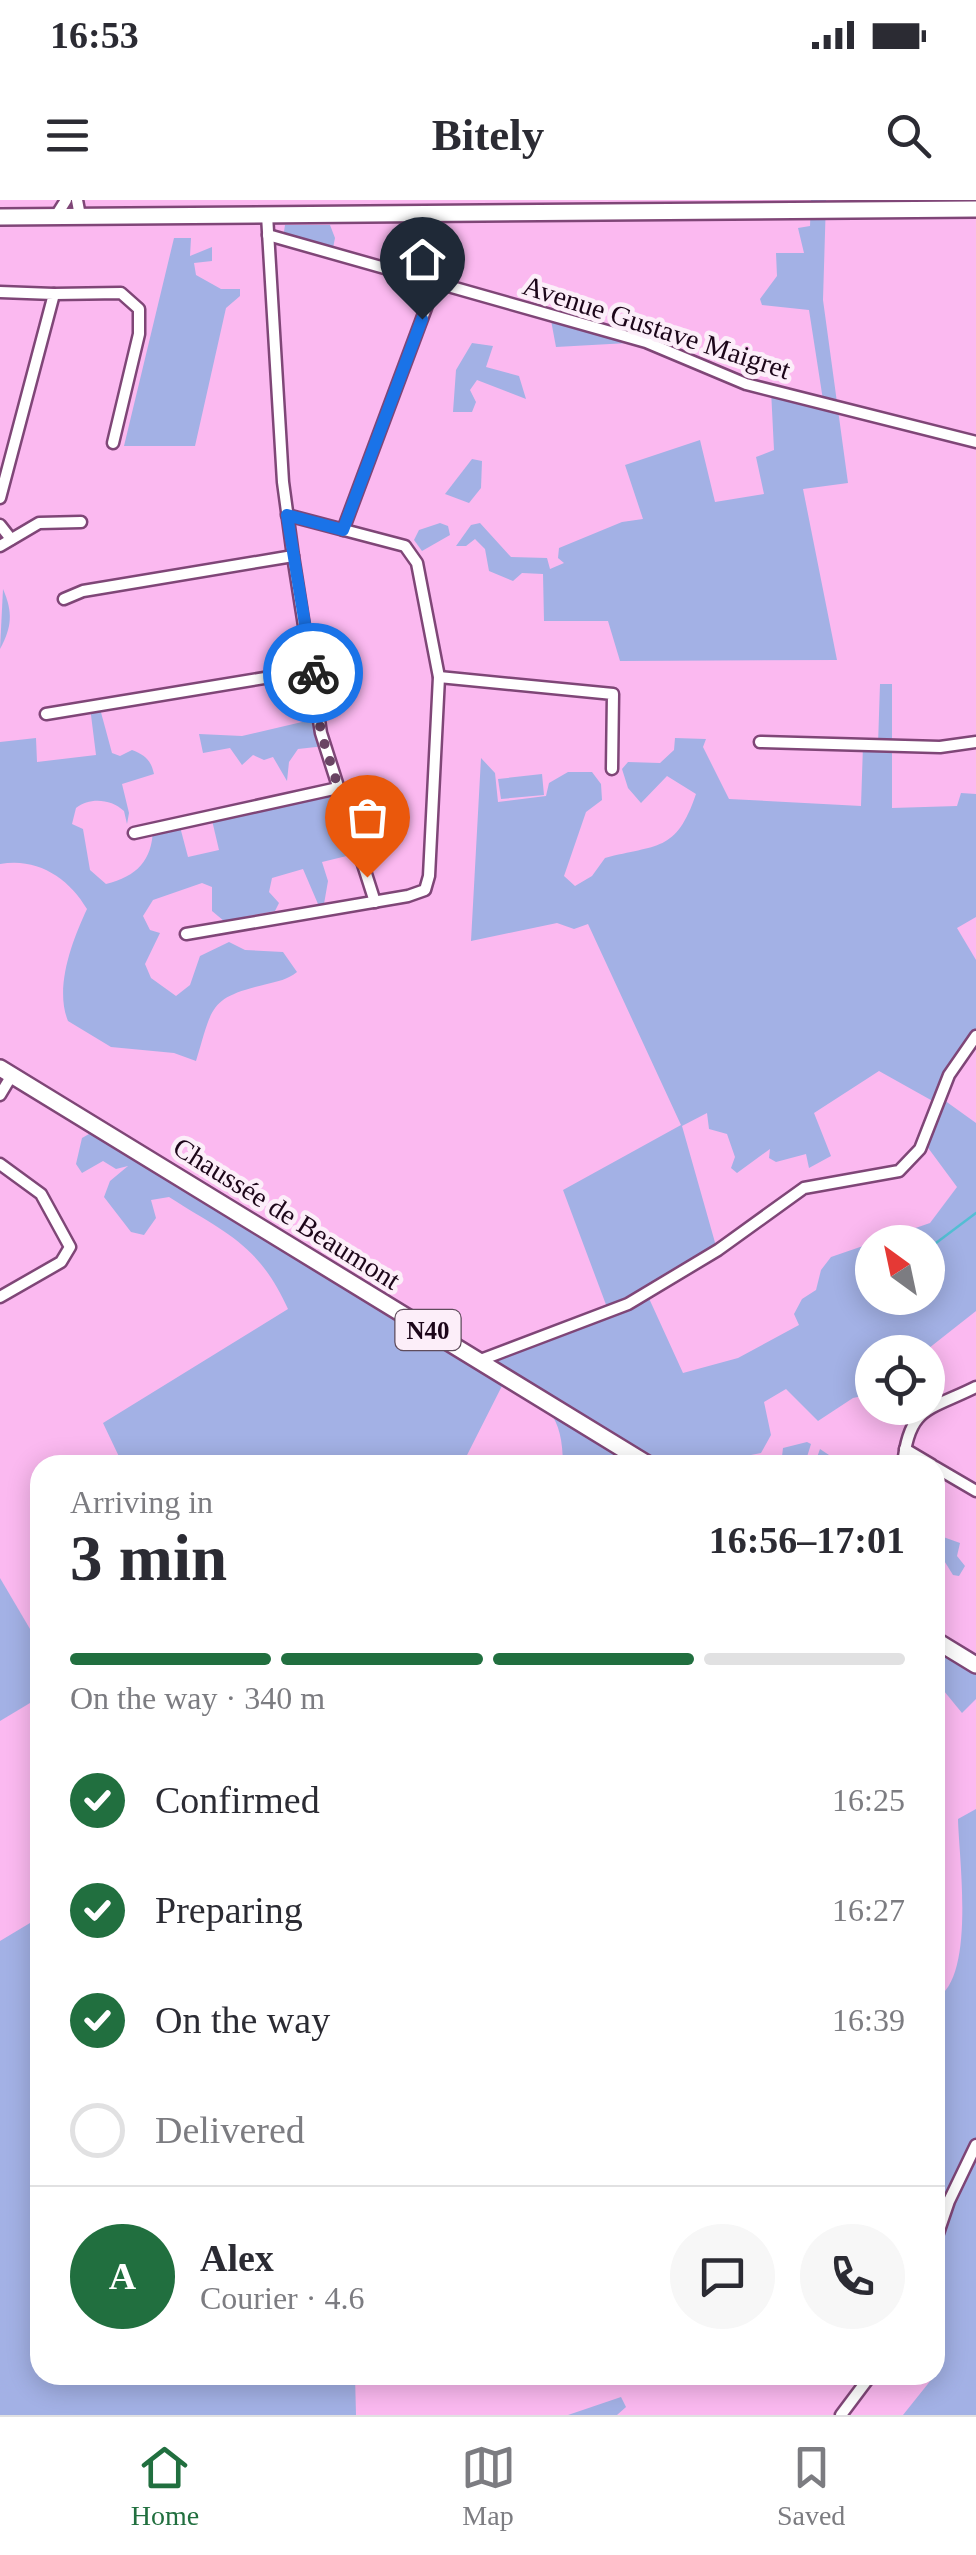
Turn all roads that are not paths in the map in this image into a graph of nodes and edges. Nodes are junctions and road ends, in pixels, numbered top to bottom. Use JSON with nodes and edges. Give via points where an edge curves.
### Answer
{"nodes":[{"id":1,"x":66,"y":200,"type":"edge"},
{"id":2,"x":79,"y":208,"type":"edge"},
{"id":3,"x":976,"y":209,"type":"edge"},
{"id":4,"x":266,"y":214,"type":"junction"},
{"id":5,"x":56,"y":216,"type":"junction"},
{"id":6,"x":0,"y":217,"type":"edge"},
{"id":7,"x":268,"y":236,"type":"junction"},
{"id":8,"x":435,"y":284,"type":"junction"},
{"id":9,"x":0,"y":292,"type":"edge"},
{"id":10,"x":54,"y":294,"type":"junction"},
{"id":11,"x":976,"y":442,"type":"edge"},
{"id":12,"x":112,"y":443,"type":"dead end"},
{"id":13,"x":0,"y":498,"type":"edge"},
{"id":14,"x":287,"y":515,"type":"junction"},
{"id":15,"x":81,"y":522,"type":"dead end"},
{"id":16,"x":0,"y":526,"type":"edge"},
{"id":17,"x":343,"y":530,"type":"junction"},
{"id":18,"x":12,"y":540,"type":"junction"},
{"id":19,"x":0,"y":546,"type":"edge"},
{"id":20,"x":293,"y":556,"type":"junction"},
{"id":21,"x":64,"y":599,"type":"dead end"},
{"id":22,"x":312,"y":670,"type":"junction"},
{"id":23,"x":439,"y":677,"type":"junction"},
{"id":24,"x":46,"y":714,"type":"dead end"},
{"id":25,"x":760,"y":742,"type":"dead end"},
{"id":26,"x":976,"y":742,"type":"edge"},
{"id":27,"x":612,"y":769,"type":"dead end"},
{"id":28,"x":338,"y":788,"type":"junction"},
{"id":29,"x":134,"y":833,"type":"dead end"},
{"id":30,"x":375,"y":902,"type":"junction"},
{"id":31,"x":186,"y":934,"type":"dead end"},
{"id":32,"x":976,"y":1036,"type":"edge"},
{"id":33,"x":6,"y":1072,"type":"edge"},
{"id":34,"x":0,"y":1095,"type":"edge"},
{"id":35,"x":0,"y":1164,"type":"edge"},
{"id":36,"x":0,"y":1297,"type":"edge"},
{"id":37,"x":478,"y":1361,"type":"junction"},
{"id":38,"x":976,"y":1387,"type":"edge"},
{"id":39,"x":905,"y":1448,"type":"junction"},
{"id":40,"x":633,"y":1455,"type":"edge"},
{"id":41,"x":904,"y":1455,"type":"edge"},
{"id":42,"x":916,"y":1455,"type":"edge"},
{"id":43,"x":945,"y":1473,"type":"edge"},
{"id":44,"x":976,"y":1492,"type":"edge"},
{"id":45,"x":945,"y":1646,"type":"edge"},
{"id":46,"x":976,"y":1665,"type":"edge"},
{"id":47,"x":976,"y":2146,"type":"edge"},
{"id":48,"x":945,"y":2210,"type":"edge"},
{"id":49,"x":864,"y":2385,"type":"edge"},
{"id":50,"x":842,"y":2415,"type":"edge"}],
"edges":[{"from":1,"to":5,"type":"street"},
{"from":2,"to":4,"type":"main road"},
{"from":2,"to":5,"type":"main road"},
{"from":3,"to":4,"type":"main road"},
{"from":4,"to":7,"type":"street"},
{"from":5,"to":6,"type":"main road"},
{"from":7,"to":8,"type":"street","name":"Avenue Gustave Maigret"},
{"from":7,"to":14,"type":"street"},
{"from":8,"to":11,"type":"street","name":"Avenue Gustave Maigret","via":[[646,342],[758,387]]},
{"from":8,"to":17,"type":"street"},
{"from":9,"to":10,"type":"street"},
{"from":10,"to":12,"type":"street","via":[[121,293],[139,309],[140,334]]},
{"from":10,"to":13,"type":"street"},
{"from":14,"to":17,"type":"street"},
{"from":14,"to":20,"type":"street"},
{"from":15,"to":18,"type":"street","via":[[39,522]]},
{"from":16,"to":18,"type":"street"},
{"from":17,"to":23,"type":"street","via":[[411,550]]},
{"from":18,"to":19,"type":"street"},
{"from":20,"to":21,"type":"street"},
{"from":20,"to":22,"type":"street"},
{"from":22,"to":24,"type":"street"},
{"from":22,"to":28,"type":"street"},
{"from":23,"to":27,"type":"street","via":[[614,694]]},
{"from":23,"to":30,"type":"street","via":[[429,876],[425,890]]},
{"from":25,"to":26,"type":"street"},
{"from":28,"to":29,"type":"street"},
{"from":28,"to":30,"type":"street"},
{"from":30,"to":31,"type":"street"},
{"from":32,"to":37,"type":"street","via":[[948,1075],[920,1149],[899,1170],[804,1188],[628,1304]]},
{"from":33,"to":34,"type":"street"},
{"from":33,"to":37,"type":"main road","name":"Chaussée de Beaumont","number":"N40"},
{"from":35,"to":36,"type":"street","via":[[41,1194],[70,1247],[61,1262]]},
{"from":37,"to":40,"type":"main road","name":"Chaussée de Beaumont","number":"N40"},
{"from":38,"to":39,"type":"street","via":[[913,1420]]},
{"from":39,"to":41,"type":"street"},
{"from":39,"to":42,"type":"street"},
{"from":43,"to":44,"type":"street"},
{"from":45,"to":46,"type":"main road"},
{"from":47,"to":48,"type":"street"},
{"from":49,"to":50,"type":"street"}]}
